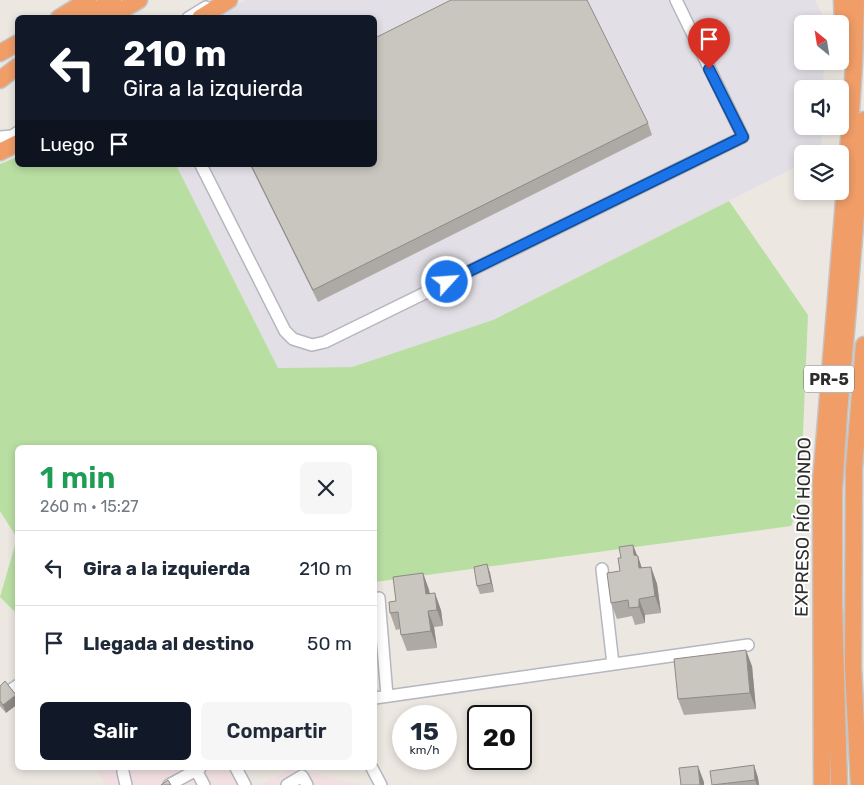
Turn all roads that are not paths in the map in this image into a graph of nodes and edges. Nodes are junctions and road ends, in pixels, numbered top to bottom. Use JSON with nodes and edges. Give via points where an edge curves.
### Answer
{"nodes":[{"id":1,"x":88,"y":0,"type":"edge"},
{"id":2,"x":113,"y":0,"type":"edge"},
{"id":3,"x":138,"y":0,"type":"edge"},
{"id":4,"x":217,"y":0,"type":"edge"},
{"id":5,"x":229,"y":0,"type":"edge"},
{"id":6,"x":676,"y":0,"type":"edge"},
{"id":7,"x":842,"y":0,"type":"edge"},
{"id":8,"x":856,"y":0,"type":"edge"},
{"id":9,"x":64,"y":15,"type":"edge"},
{"id":10,"x":89,"y":15,"type":"edge"},
{"id":11,"x":114,"y":15,"type":"edge"},
{"id":12,"x":193,"y":15,"type":"edge"},
{"id":13,"x":205,"y":15,"type":"edge"},
{"id":14,"x":15,"y":44,"type":"edge"},
{"id":15,"x":15,"y":52,"type":"edge"},
{"id":16,"x":0,"y":53,"type":"edge"},
{"id":17,"x":0,"y":59,"type":"edge"},
{"id":18,"x":854,"y":64,"type":"junction"},
{"id":19,"x":15,"y":69,"type":"edge"},
{"id":20,"x":15,"y":74,"type":"edge"},
{"id":21,"x":0,"y":82,"type":"edge"},
{"id":22,"x":864,"y":120,"type":"edge"},
{"id":23,"x":15,"y":134,"type":"edge"},
{"id":24,"x":15,"y":144,"type":"edge"},
{"id":25,"x":1,"y":147,"type":"edge"},
{"id":26,"x":202,"y":167,"type":"edge"},
{"id":27,"x":864,"y":345,"type":"edge"},
{"id":28,"x":602,"y":569,"type":"dead end"},
{"id":29,"x":379,"y":598,"type":"dead end"},
{"id":30,"x":748,"y":645,"type":"dead end"},
{"id":31,"x":613,"y":664,"type":"junction"},
{"id":32,"x":387,"y":696,"type":"junction"},
{"id":33,"x":377,"y":698,"type":"edge"},
{"id":34,"x":123,"y":770,"type":"edge"},
{"id":35,"x":196,"y":770,"type":"edge"},
{"id":36,"x":198,"y":770,"type":"edge"},
{"id":37,"x":237,"y":770,"type":"edge"},
{"id":38,"x":373,"y":770,"type":"edge"},
{"id":39,"x":126,"y":785,"type":"edge"},
{"id":40,"x":169,"y":785,"type":"edge"},
{"id":41,"x":204,"y":785,"type":"edge"},
{"id":42,"x":245,"y":785,"type":"edge"},
{"id":43,"x":287,"y":785,"type":"edge"},
{"id":44,"x":307,"y":785,"type":"edge"},
{"id":45,"x":381,"y":785,"type":"edge"},
{"id":46,"x":822,"y":785,"type":"edge"},
{"id":47,"x":839,"y":785,"type":"edge"},
{"id":48,"x":859,"y":785,"type":"edge"}],
"edges":[{"from":1,"to":9,"type":"highway"},
{"from":2,"to":10,"type":"highway"},
{"from":3,"to":11,"type":"highway"},
{"from":4,"to":12,"type":"street"},
{"from":5,"to":13,"type":"highway"},
{"from":6,"to":26,"type":"street","via":[[743,137],[325,342],[312,345],[293,339],[285,331]]},
{"from":7,"to":18,"type":"highway","via":[[843,23]]},
{"from":8,"to":18,"type":"highway","name":"EXPRESO RÍO HONDO","number":"PR-5"},
{"from":14,"to":16,"type":"highway"},
{"from":15,"to":17,"type":"highway"},
{"from":18,"to":46,"type":"highway","name":"EXPRESO RÍO HONDO","number":"PR-5","via":[[821,482]]},
{"from":19,"to":21,"type":"highway"},
{"from":20,"to":21,"type":"highway"},
{"from":22,"to":47,"type":"highway","via":[[834,489]]},
{"from":23,"to":25,"type":"street"},
{"from":24,"to":25,"type":"highway"},
{"from":27,"to":48,"type":"highway","number":"PR-5","via":[[854,468],[853,666]]},
{"from":28,"to":31,"type":"street"},
{"from":29,"to":32,"type":"street"},
{"from":30,"to":31,"type":"street"},
{"from":31,"to":32,"type":"street"},
{"from":32,"to":33,"type":"street"},
{"from":34,"to":39,"type":"street"},
{"from":35,"to":40,"type":"street"},
{"from":36,"to":41,"type":"street"},
{"from":37,"to":42,"type":"street"},
{"from":38,"to":45,"type":"street"},
{"from":43,"to":44,"type":"street","via":[[302,776]]}]}
